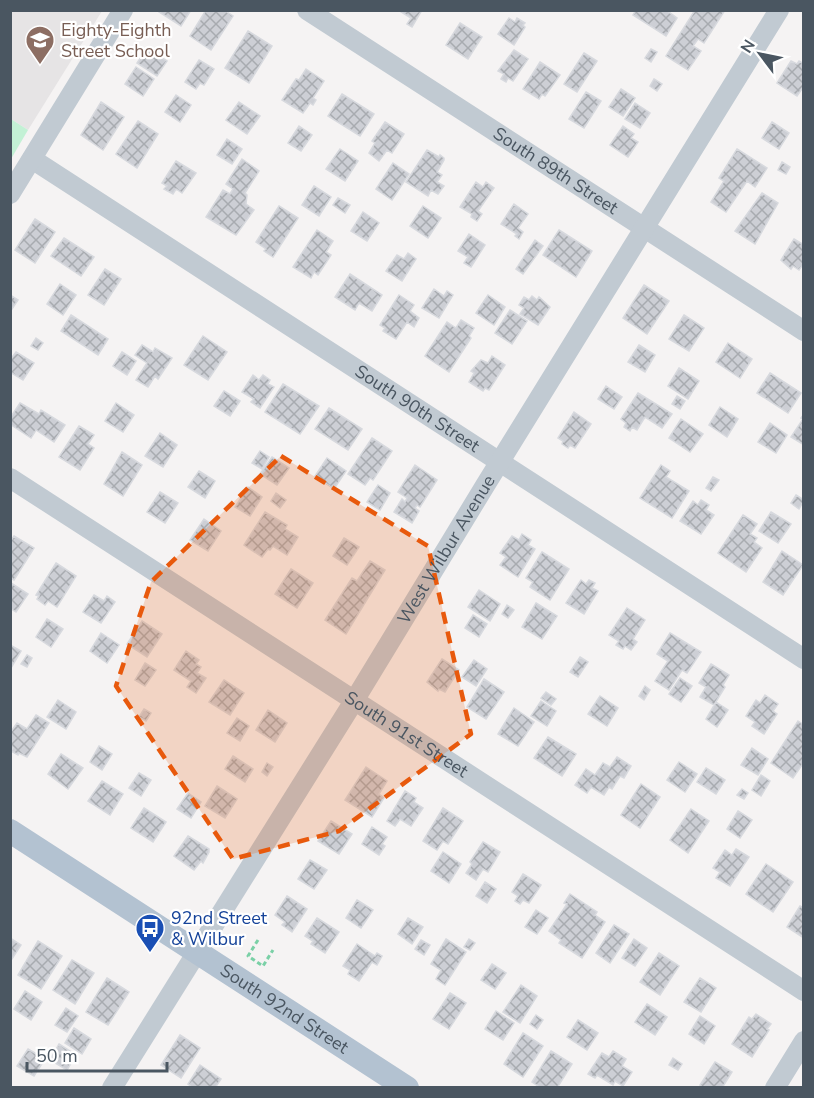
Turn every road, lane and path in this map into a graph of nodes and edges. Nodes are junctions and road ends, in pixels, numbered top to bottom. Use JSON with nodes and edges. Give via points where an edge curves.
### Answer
{"nodes":[{"id":1,"x":123,"y":10,"type":"edge"},
{"id":2,"x":307,"y":10,"type":"edge"},
{"id":3,"x":779,"y":10,"type":"edge"},
{"id":4,"x":32,"y":159,"type":"junction"},
{"id":5,"x":10,"y":194,"type":"edge"},
{"id":6,"x":645,"y":229,"type":"junction"},
{"id":7,"x":804,"y":331,"type":"edge"},
{"id":8,"x":499,"y":463,"type":"junction"},
{"id":9,"x":10,"y":478,"type":"edge"},
{"id":10,"x":804,"y":659,"type":"edge"},
{"id":11,"x":354,"y":701,"type":"junction"},
{"id":12,"x":10,"y":831,"type":"edge"},
{"id":13,"x":258,"y":940,"type":"dead end"},
{"id":14,"x":273,"y":950,"type":"dead end"},
{"id":15,"x":196,"y":951,"type":"junction"},
{"id":16,"x":804,"y":991,"type":"edge"},
{"id":17,"x":804,"y":1041,"type":"edge"},
{"id":18,"x":112,"y":1088,"type":"edge"},
{"id":19,"x":407,"y":1088,"type":"edge"},
{"id":20,"x":775,"y":1088,"type":"edge"}],
"edges":[{"from":1,"to":4,"type":"street"},
{"from":2,"to":6,"type":"street","name":"South 89th Street"},
{"from":3,"to":6,"type":"street","name":"West Wilbur Avenue"},
{"from":4,"to":5,"type":"street"},
{"from":4,"to":8,"type":"street","name":"South 90th Street"},
{"from":6,"to":7,"type":"street","name":"South 89th Street"},
{"from":6,"to":8,"type":"street","name":"West Wilbur Avenue"},
{"from":8,"to":10,"type":"street","name":"South 90th Street"},
{"from":8,"to":11,"type":"street","name":"West Wilbur Avenue"},
{"from":9,"to":11,"type":"street","name":"South 91st Street"},
{"from":11,"to":15,"type":"street","name":"West Wilbur Avenue"},
{"from":11,"to":16,"type":"street","name":"South 91st Street"},
{"from":12,"to":15,"type":"main road","name":"South 92nd Street"},
{"from":13,"to":14,"type":"path","via":[[248,957],[263,966]]},
{"from":15,"to":18,"type":"street","name":"West Wilbur Avenue"},
{"from":15,"to":19,"type":"main road","name":"South 92nd Street"},
{"from":17,"to":20,"type":"street"}]}
